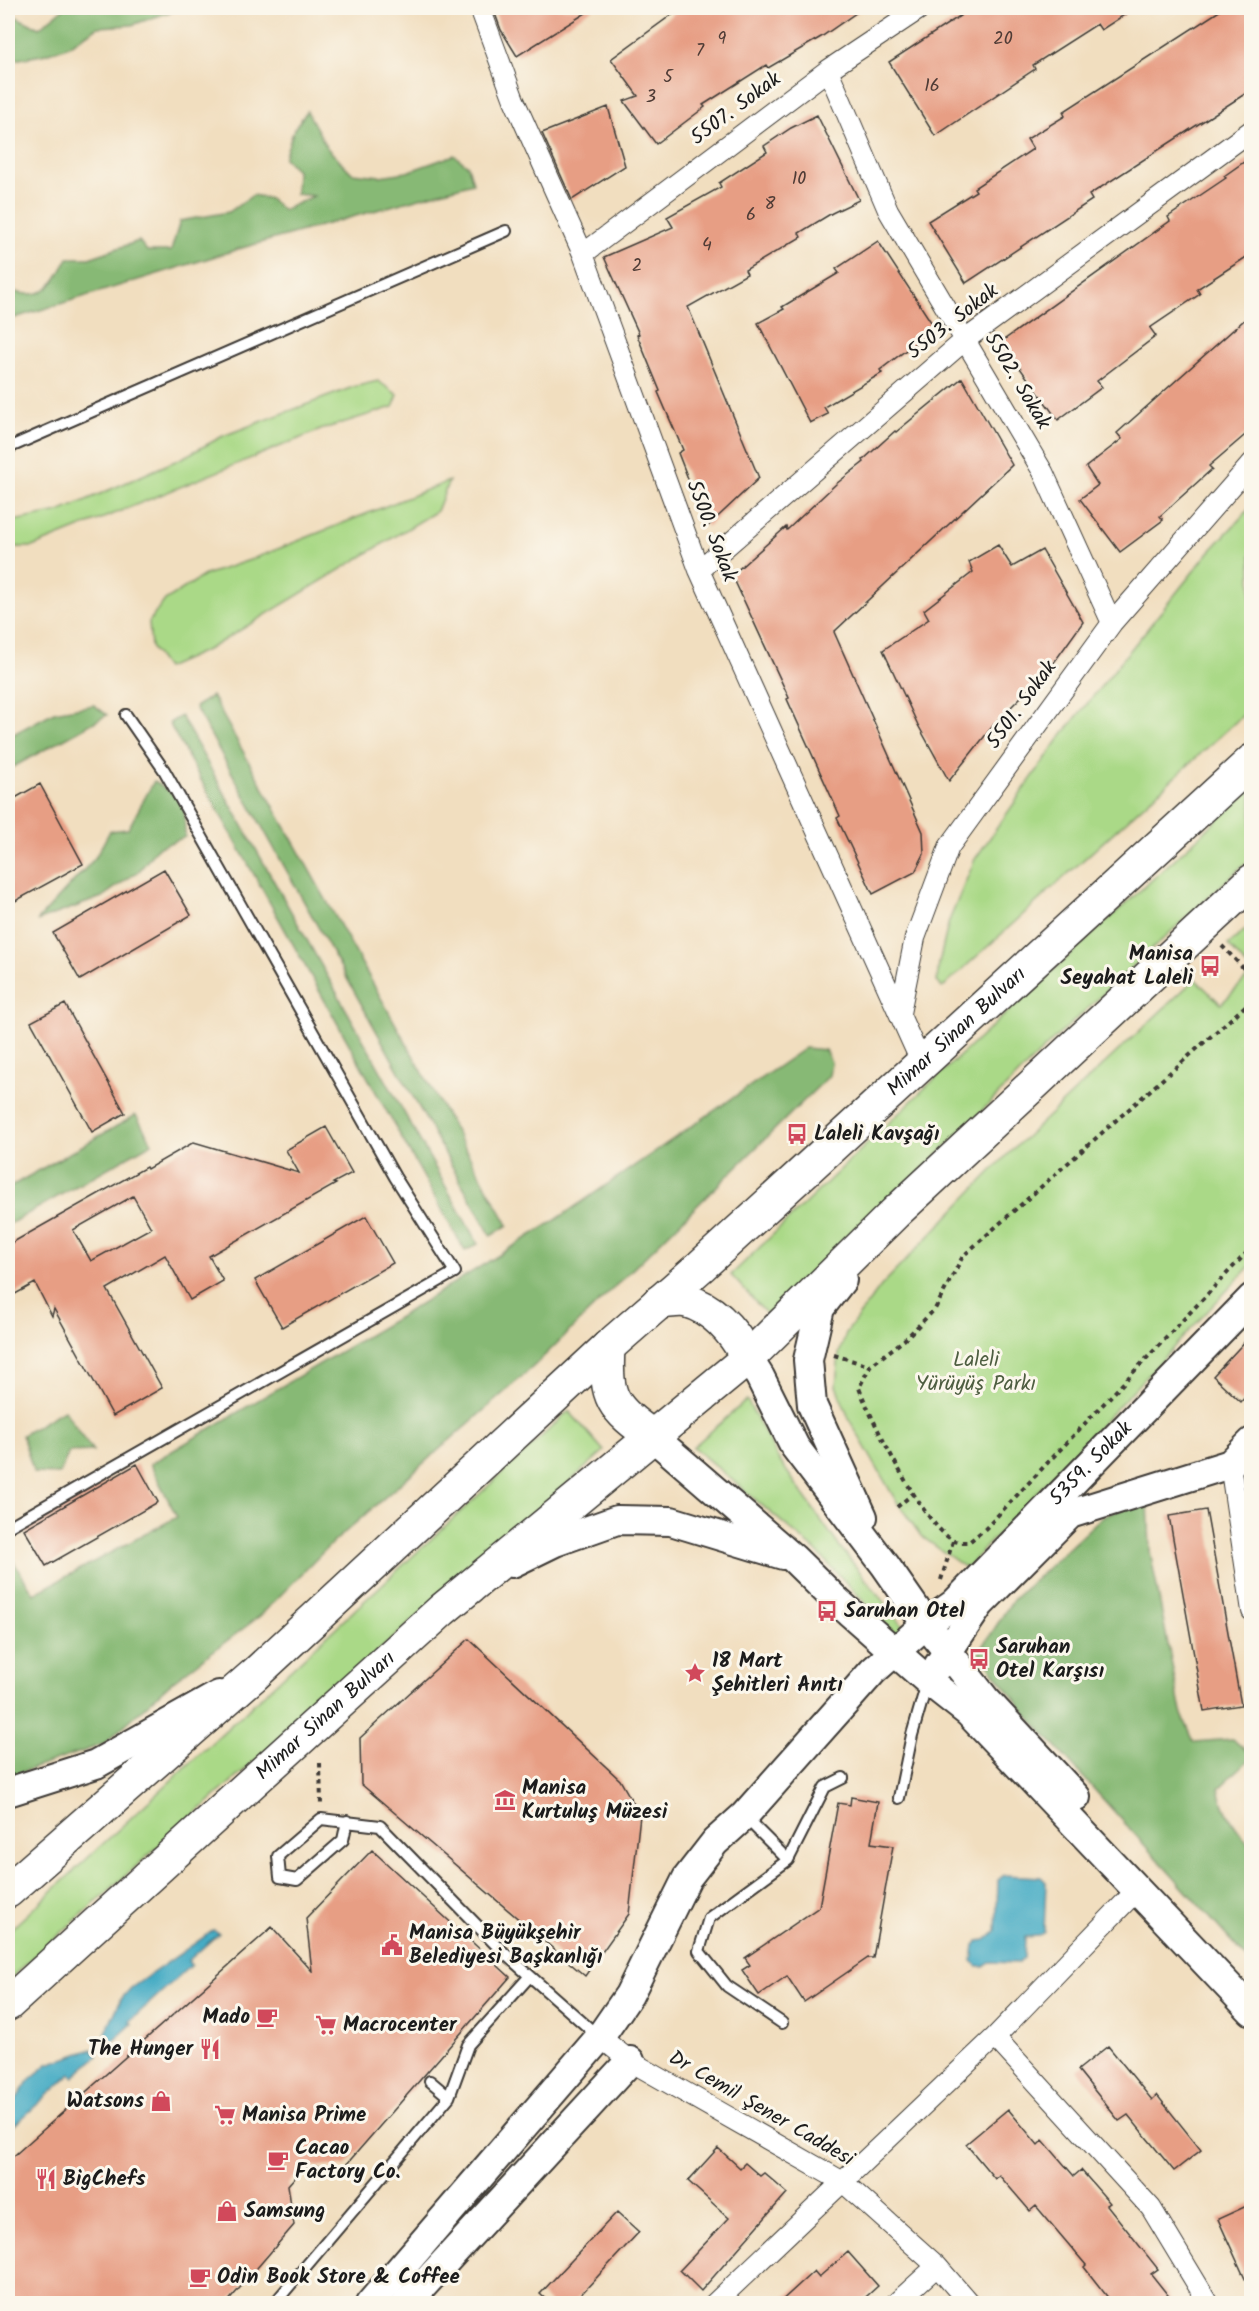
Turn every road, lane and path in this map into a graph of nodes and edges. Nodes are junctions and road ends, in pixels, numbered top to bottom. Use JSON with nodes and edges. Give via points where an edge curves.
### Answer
{"nodes":[{"id":1,"x":480,"y":8,"type":"edge"},
{"id":2,"x":910,"y":10,"type":"edge"},
{"id":3,"x":828,"y":70,"type":"junction"},
{"id":4,"x":1251,"y":130,"type":"edge"},
{"id":5,"x":506,"y":231,"type":"dead end"},
{"id":6,"x":583,"y":254,"type":"junction"},
{"id":7,"x":964,"y":340,"type":"junction"},
{"id":8,"x":8,"y":448,"type":"edge"},
{"id":9,"x":1251,"y":463,"type":"edge"},
{"id":10,"x":699,"y":570,"type":"junction"},
{"id":11,"x":1112,"y":623,"type":"junction"},
{"id":12,"x":126,"y":715,"type":"dead end"},
{"id":13,"x":1251,"y":761,"type":"edge"},
{"id":14,"x":1251,"y":881,"type":"edge"},
{"id":15,"x":1222,"y":946,"type":"dead end"},
{"id":16,"x":1251,"y":977,"type":"edge"},
{"id":17,"x":1251,"y":1000,"type":"edge"},
{"id":18,"x":900,"y":1013,"type":"junction"},
{"id":19,"x":921,"y":1062,"type":"junction"},
{"id":20,"x":895,"y":1213,"type":"junction"},
{"id":21,"x":1251,"y":1247,"type":"edge"},
{"id":22,"x":1251,"y":1298,"type":"edge"},
{"id":23,"x":659,"y":1302,"type":"junction"},
{"id":24,"x":608,"y":1347,"type":"junction"},
{"id":25,"x":833,"y":1354,"type":"dead end"},
{"id":26,"x":748,"y":1358,"type":"junction"},
{"id":27,"x":870,"y":1366,"type":"junction"},
{"id":28,"x":653,"y":1437,"type":"junction"},
{"id":29,"x":1251,"y":1442,"type":"edge"},
{"id":30,"x":1230,"y":1464,"type":"junction"},
{"id":31,"x":914,"y":1493,"type":"junction"},
{"id":32,"x":897,"y":1507,"type":"dead end"},
{"id":33,"x":8,"y":1527,"type":"edge"},
{"id":34,"x":953,"y":1541,"type":"junction"},
{"id":35,"x":793,"y":1558,"type":"junction"},
{"id":36,"x":885,"y":1565,"type":"junction"},
{"id":37,"x":481,"y":1578,"type":"junction"},
{"id":38,"x":941,"y":1581,"type":"dead end"},
{"id":39,"x":1251,"y":1611,"type":"edge"},
{"id":40,"x":926,"y":1624,"type":"junction"},
{"id":41,"x":896,"y":1651,"type":"junction"},
{"id":42,"x":948,"y":1653,"type":"junction"},
{"id":43,"x":254,"y":1675,"type":"junction"},
{"id":44,"x":927,"y":1680,"type":"junction"},
{"id":45,"x":320,"y":1763,"type":"dead end"},
{"id":46,"x":843,"y":1778,"type":"dead end"},
{"id":47,"x":8,"y":1792,"type":"edge"},
{"id":48,"x":899,"y":1798,"type":"dead end"},
{"id":49,"x":744,"y":1816,"type":"junction"},
{"id":50,"x":321,"y":1819,"type":"junction"},
{"id":51,"x":347,"y":1821,"type":"junction"},
{"id":52,"x":788,"y":1860,"type":"junction"},
{"id":53,"x":20,"y":1876,"type":"edge"},
{"id":54,"x":1137,"y":1890,"type":"junction"},
{"id":55,"x":8,"y":1892,"type":"edge"},
{"id":56,"x":529,"y":1977,"type":"junction"},
{"id":57,"x":1251,"y":1985,"type":"edge"},
{"id":58,"x":8,"y":2004,"type":"edge"},
{"id":59,"x":1251,"y":2011,"type":"edge"},
{"id":60,"x":782,"y":2024,"type":"dead end"},
{"id":61,"x":600,"y":2037,"type":"junction"},
{"id":62,"x":995,"y":2037,"type":"junction"},
{"id":63,"x":630,"y":2061,"type":"junction"},
{"id":64,"x":430,"y":2081,"type":"dead end"},
{"id":65,"x":449,"y":2097,"type":"junction"},
{"id":66,"x":843,"y":2182,"type":"junction"},
{"id":67,"x":937,"y":2266,"type":"junction"},
{"id":68,"x":274,"y":2304,"type":"edge"},
{"id":69,"x":370,"y":2304,"type":"edge"},
{"id":70,"x":406,"y":2304,"type":"edge"},
{"id":71,"x":714,"y":2304,"type":"edge"},
{"id":72,"x":895,"y":2304,"type":"edge"},
{"id":73,"x":970,"y":2304,"type":"edge"},
{"id":74,"x":1209,"y":2304,"type":"edge"}],
"edges":[{"from":1,"to":6,"type":"street","name":"5500. Sokak","via":[[514,100]]},
{"from":2,"to":3,"type":"street","name":"5507. Sokak"},
{"from":3,"to":6,"type":"street","name":"5507. Sokak"},
{"from":3,"to":7,"type":"street","name":"5502. Sokak","via":[[888,210]]},
{"from":4,"to":7,"type":"street","name":"5503. Sokak"},
{"from":5,"to":8,"type":"lane"},
{"from":6,"to":10,"type":"street","name":"5500. Sokak"},
{"from":7,"to":10,"type":"street","name":"5503. Sokak"},
{"from":7,"to":11,"type":"street","name":"5502. Sokak","via":[[1043,472]]},
{"from":9,"to":11,"type":"street","name":"5501. Sokak"},
{"from":10,"to":18,"type":"street","name":"5500. Sokak"},
{"from":11,"to":18,"type":"street","name":"5501. Sokak","via":[[949,847],[915,938]]},
{"from":12,"to":33,"type":"lane","via":[[164,770],[394,1177],[454,1272]]},
{"from":13,"to":19,"type":"highway","name":"Mimar Sinan Bulvarı"},
{"from":14,"to":20,"type":"highway"},
{"from":15,"to":16,"type":"path"},
{"from":17,"to":27,"type":"path","via":[[963,1256],[935,1309]]},
{"from":18,"to":19,"type":"street","name":"5500. Sokak"},
{"from":19,"to":23,"type":"highway","name":"Mimar Sinan Bulvarı"},
{"from":20,"to":26,"type":"highway"},
{"from":20,"to":36,"type":"street","via":[[820,1308],[808,1360],[812,1405]]},
{"from":21,"to":34,"type":"path","via":[[985,1529],[969,1542]]},
{"from":22,"to":40,"type":"street","name":"5359. Sokak","via":[[954,1604]]},
{"from":23,"to":24,"type":"highway"},
{"from":23,"to":26,"type":"highway","via":[[686,1300],[708,1310],[736,1336]]},
{"from":24,"to":28,"type":"highway","via":[[606,1377],[612,1399],[629,1419]]},
{"from":24,"to":43,"type":"highway"},
{"from":25,"to":27,"type":"path"},
{"from":26,"to":28,"type":"highway"},
{"from":26,"to":36,"type":"street","via":[[795,1447]]},
{"from":27,"to":31,"type":"path","via":[[859,1388],[869,1414]]},
{"from":28,"to":35,"type":"street"},
{"from":28,"to":37,"type":"highway","name":"Mimar Sinan Bulvarı"},
{"from":29,"to":30,"type":"street"},
{"from":30,"to":39,"type":"street"},
{"from":30,"to":42,"type":"street","via":[[1070,1514],[980,1604]]},
{"from":31,"to":32,"type":"path"},
{"from":31,"to":34,"type":"path","via":[[929,1518]]},
{"from":34,"to":38,"type":"path"},
{"from":35,"to":37,"type":"street","via":[[671,1521],[617,1520],[555,1542]]},
{"from":35,"to":41,"type":"street"},
{"from":36,"to":40,"type":"street"},
{"from":37,"to":58,"type":"highway","name":"Mimar Sinan Bulvarı"},
{"from":40,"to":41,"type":"street","name":"5359. Sokak"},
{"from":40,"to":42,"type":"street"},
{"from":41,"to":44,"type":"street"},
{"from":41,"to":49,"type":"street","name":"5359. Sokak","via":[[873,1671]]},
{"from":42,"to":44,"type":"street"},
{"from":42,"to":57,"type":"street","via":[[993,1708]]},
{"from":43,"to":47,"type":"street","via":[[96,1764]]},
{"from":43,"to":53,"type":"highway"},
{"from":44,"to":48,"type":"lane"},
{"from":44,"to":54,"type":"street","via":[[969,1713]]},
{"from":45,"to":50,"type":"path"},
{"from":46,"to":52,"type":"lane","via":[[825,1786]]},
{"from":49,"to":52,"type":"lane"},
{"from":49,"to":61,"type":"street","name":"5359. Sokak","via":[[715,1842],[687,1878],[629,1995]]},
{"from":50,"to":51,"type":"lane"},
{"from":50,"to":51,"type":"lane","via":[[278,1856],[280,1877],[297,1880],[343,1840]]},
{"from":51,"to":56,"type":"lane","via":[[380,1826]]},
{"from":52,"to":60,"type":"lane","via":[[709,1918],[699,1952],[727,1986]]},
{"from":53,"to":55,"type":"highway"},
{"from":54,"to":59,"type":"street"},
{"from":54,"to":62,"type":"street"},
{"from":56,"to":61,"type":"lane"},
{"from":56,"to":65,"type":"lane","via":[[468,2045]]},
{"from":61,"to":63,"type":"street","name":"Dr Cemil Şener Caddesi"},
{"from":61,"to":69,"type":"street","name":"5359. Sokak"},
{"from":62,"to":66,"type":"street"},
{"from":62,"to":74,"type":"street","via":[[1150,2208]]},
{"from":63,"to":66,"type":"street","name":"Dr Cemil Şener Caddesi"},
{"from":63,"to":70,"type":"street"},
{"from":64,"to":65,"type":"lane"},
{"from":65,"to":68,"type":"lane"},
{"from":66,"to":67,"type":"street","name":"Dr Cemil Şener Caddesi"},
{"from":66,"to":71,"type":"street"},
{"from":67,"to":72,"type":"street"},
{"from":67,"to":73,"type":"street","name":"Dr Cemil Şener Caddesi"}]}
